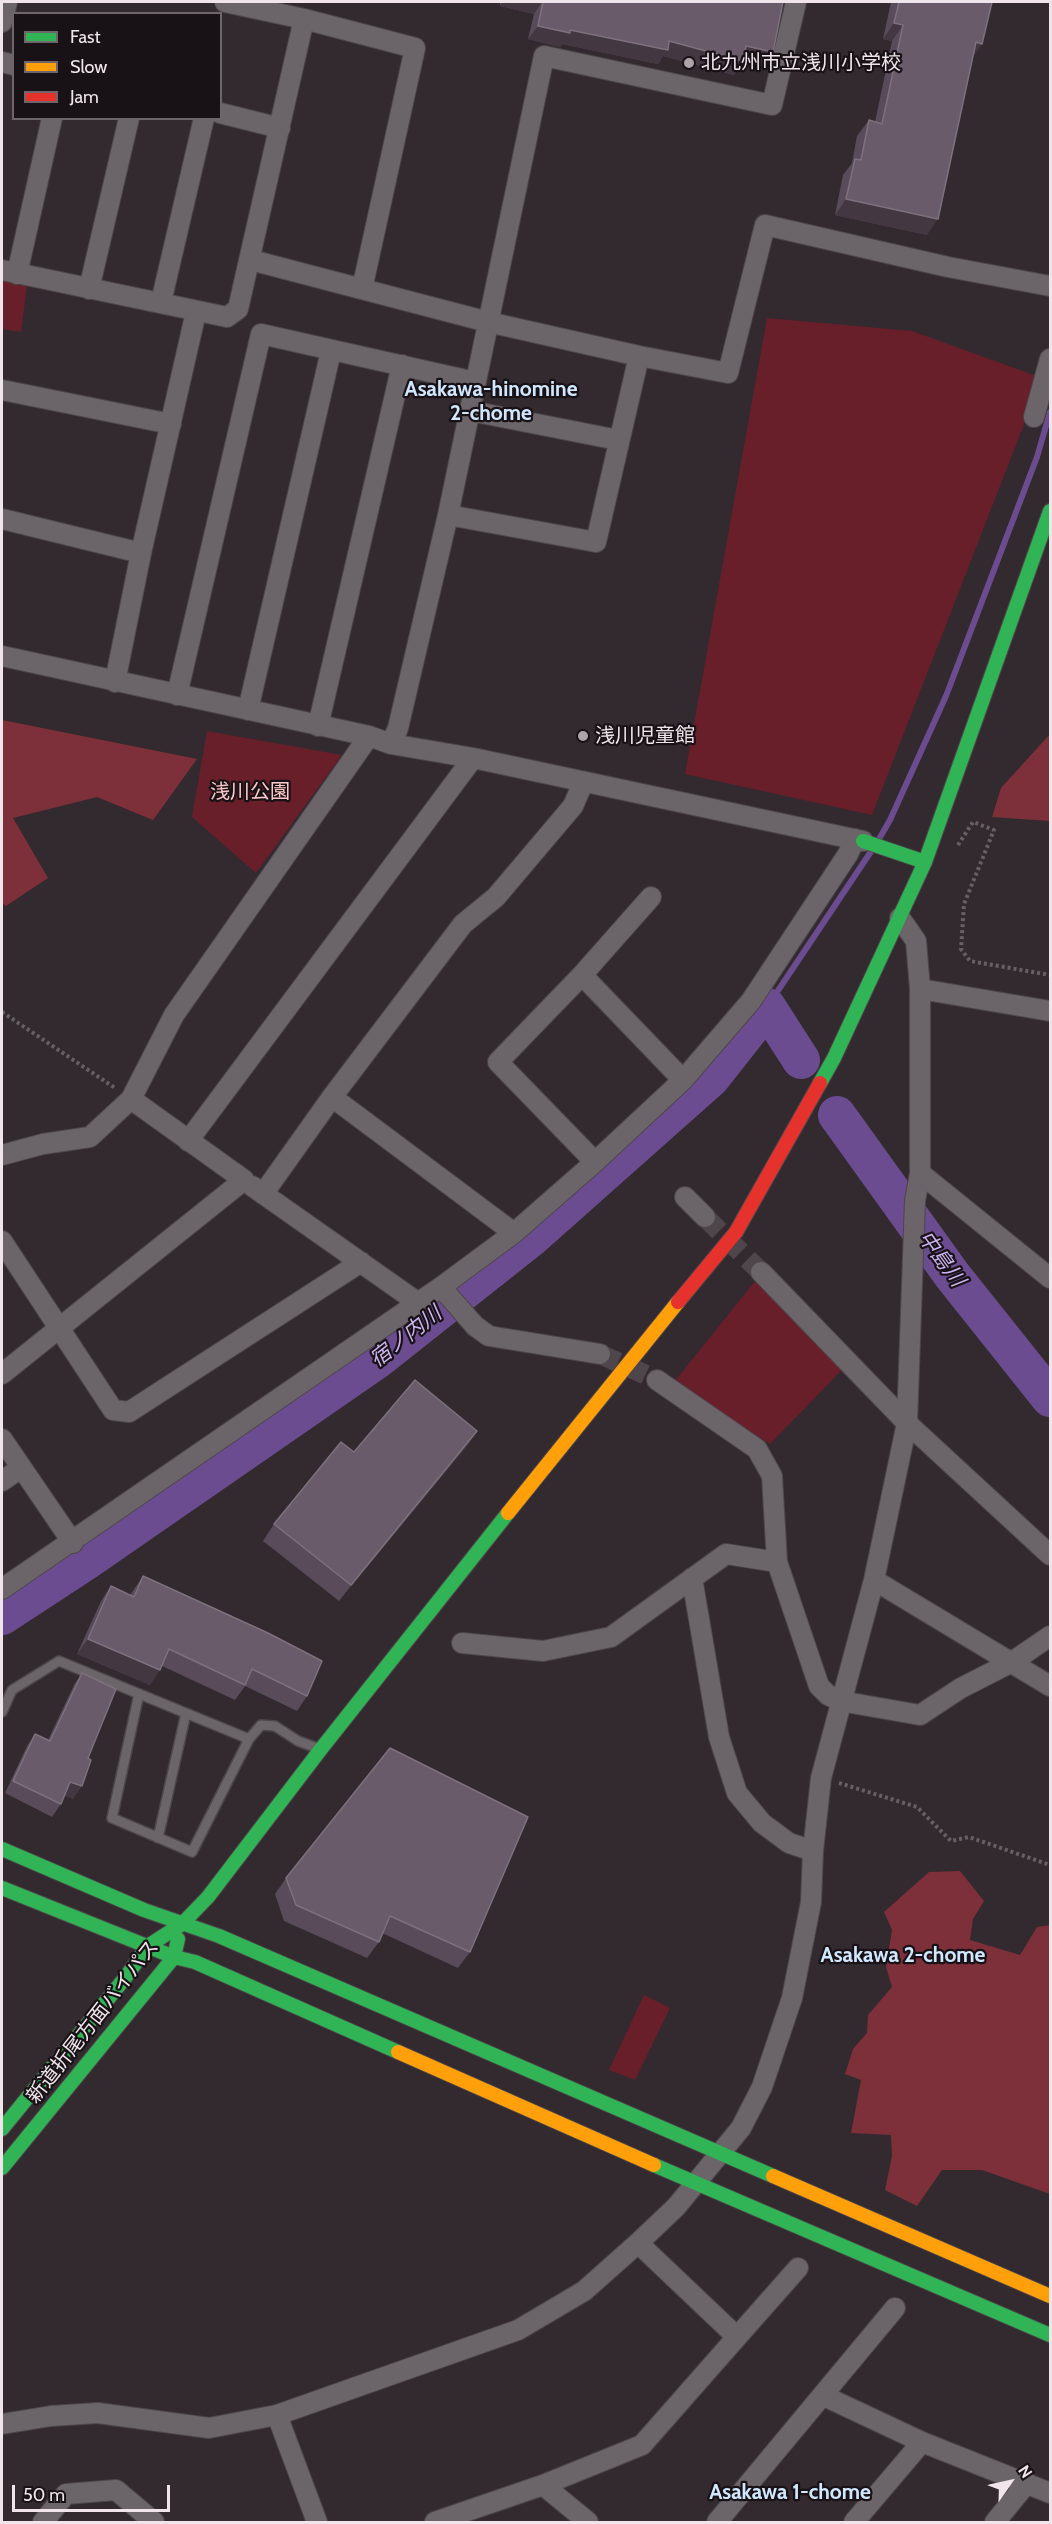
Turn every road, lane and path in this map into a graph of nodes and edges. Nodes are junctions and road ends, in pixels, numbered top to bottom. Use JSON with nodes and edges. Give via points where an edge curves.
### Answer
{"nodes":[{"id":1,"x":225,"y":2,"type":"edge"},
{"id":2,"x":796,"y":2,"type":"edge"},
{"id":3,"x":304,"y":19,"type":"junction"},
{"id":4,"x":222,"y":114,"type":"edge"},
{"id":5,"x":51,"y":120,"type":"edge"},
{"id":6,"x":129,"y":120,"type":"edge"},
{"id":7,"x":204,"y":120,"type":"edge"},
{"id":8,"x":280,"y":128,"type":"junction"},
{"id":9,"x":251,"y":260,"type":"junction"},
{"id":10,"x":9,"y":272,"type":"edge"},
{"id":11,"x":1050,"y":286,"type":"edge"},
{"id":12,"x":89,"y":289,"type":"junction"},
{"id":13,"x":362,"y":289,"type":"junction"},
{"id":14,"x":161,"y":302,"type":"junction"},
{"id":15,"x":196,"y":312,"type":"junction"},
{"id":16,"x":488,"y":322,"type":"junction"},
{"id":17,"x":331,"y":351,"type":"junction"},
{"id":18,"x":639,"y":356,"type":"junction"},
{"id":19,"x":1050,"y":359,"type":"edge"},
{"id":20,"x":402,"y":364,"type":"junction"},
{"id":21,"x":475,"y":382,"type":"junction"},
{"id":22,"x":2,"y":390,"type":"edge"},
{"id":23,"x":471,"y":411,"type":"junction"},
{"id":24,"x":1034,"y":417,"type":"dead end"},
{"id":25,"x":171,"y":424,"type":"junction"},
{"id":26,"x":618,"y":440,"type":"junction"},
{"id":27,"x":1050,"y":511,"type":"edge"},
{"id":28,"x":448,"y":515,"type":"junction"},
{"id":29,"x":2,"y":519,"type":"edge"},
{"id":30,"x":141,"y":553,"type":"junction"},
{"id":31,"x":2,"y":656,"type":"edge"},
{"id":32,"x":115,"y":682,"type":"junction"},
{"id":33,"x":177,"y":695,"type":"junction"},
{"id":34,"x":248,"y":710,"type":"junction"},
{"id":35,"x":318,"y":726,"type":"junction"},
{"id":36,"x":369,"y":736,"type":"junction"},
{"id":37,"x":391,"y":744,"type":"junction"},
{"id":38,"x":473,"y":758,"type":"junction"},
{"id":39,"x":583,"y":783,"type":"junction"},
{"id":40,"x":859,"y":840,"type":"junction"},
{"id":41,"x":955,"y":850,"type":"dead end"},
{"id":42,"x":925,"y":862,"type":"junction"},
{"id":43,"x":651,"y":897,"type":"dead end"},
{"id":44,"x":900,"y":918,"type":"junction"},
{"id":45,"x":582,"y":975,"type":"junction"},
{"id":46,"x":1050,"y":975,"type":"edge"},
{"id":47,"x":920,"y":989,"type":"junction"},
{"id":48,"x":1050,"y":1011,"type":"edge"},
{"id":49,"x":2,"y":1012,"type":"edge"},
{"id":50,"x":683,"y":1080,"type":"junction"},
{"id":51,"x":332,"y":1097,"type":"junction"},
{"id":52,"x":131,"y":1099,"type":"junction"},
{"id":53,"x":188,"y":1141,"type":"junction"},
{"id":54,"x":2,"y":1155,"type":"edge"},
{"id":55,"x":595,"y":1162,"type":"junction"},
{"id":56,"x":920,"y":1173,"type":"junction"},
{"id":57,"x":244,"y":1180,"type":"junction"},
{"id":58,"x":263,"y":1194,"type":"junction"},
{"id":59,"x":685,"y":1197,"type":"dead end"},
{"id":60,"x":705,"y":1217,"type":"tunnel mouth"},
{"id":61,"x":514,"y":1233,"type":"junction"},
{"id":62,"x":2,"y":1241,"type":"edge"},
{"id":63,"x":361,"y":1262,"type":"junction"},
{"id":64,"x":761,"y":1272,"type":"tunnel mouth"},
{"id":65,"x":1050,"y":1278,"type":"edge"},
{"id":66,"x":446,"y":1291,"type":"junction"},
{"id":67,"x":417,"y":1302,"type":"junction"},
{"id":68,"x":58,"y":1328,"type":"junction"},
{"id":69,"x":600,"y":1354,"type":"tunnel mouth"},
{"id":70,"x":2,"y":1374,"type":"edge"},
{"id":71,"x":657,"y":1380,"type":"tunnel mouth"},
{"id":72,"x":907,"y":1423,"type":"junction"},
{"id":73,"x":2,"y":1439,"type":"edge"},
{"id":74,"x":21,"y":1468,"type":"junction"},
{"id":75,"x":2,"y":1481,"type":"edge"},
{"id":76,"x":73,"y":1543,"type":"junction"},
{"id":77,"x":1050,"y":1555,"type":"edge"},
{"id":78,"x":777,"y":1562,"type":"junction"},
{"id":79,"x":692,"y":1578,"type":"junction"},
{"id":80,"x":874,"y":1580,"type":"junction"},
{"id":81,"x":2,"y":1589,"type":"edge"},
{"id":82,"x":1050,"y":1636,"type":"edge"},
{"id":83,"x":462,"y":1643,"type":"dead end"},
{"id":84,"x":1012,"y":1662,"type":"junction"},
{"id":85,"x":1050,"y":1686,"type":"edge"},
{"id":86,"x":139,"y":1694,"type":"junction"},
{"id":87,"x":840,"y":1701,"type":"junction"},
{"id":88,"x":2,"y":1712,"type":"edge"},
{"id":89,"x":186,"y":1713,"type":"junction"},
{"id":90,"x":249,"y":1739,"type":"junction"},
{"id":91,"x":321,"y":1749,"type":"junction"},
{"id":92,"x":821,"y":1778,"type":"junction"},
{"id":93,"x":158,"y":1838,"type":"junction"},
{"id":94,"x":2,"y":1849,"type":"edge"},
{"id":95,"x":813,"y":1851,"type":"junction"},
{"id":96,"x":1050,"y":1865,"type":"edge"},
{"id":97,"x":2,"y":1888,"type":"edge"},
{"id":98,"x":182,"y":1924,"type":"junction"},
{"id":99,"x":147,"y":1946,"type":"junction"},
{"id":100,"x":174,"y":1957,"type":"junction"},
{"id":101,"x":2,"y":2129,"type":"edge"},
{"id":102,"x":721,"y":2152,"type":"junction"},
{"id":103,"x":2,"y":2168,"type":"edge"},
{"id":104,"x":696,"y":2184,"type":"junction"},
{"id":105,"x":638,"y":2243,"type":"junction"},
{"id":106,"x":798,"y":2268,"type":"dead end"},
{"id":107,"x":1050,"y":2296,"type":"edge"},
{"id":108,"x":895,"y":2308,"type":"dead end"},
{"id":109,"x":1050,"y":2335,"type":"edge"},
{"id":110,"x":737,"y":2337,"type":"junction"},
{"id":111,"x":824,"y":2396,"type":"junction"},
{"id":112,"x":277,"y":2415,"type":"junction"},
{"id":113,"x":2,"y":2424,"type":"edge"},
{"id":114,"x":922,"y":2442,"type":"junction"},
{"id":115,"x":1027,"y":2483,"type":"junction"},
{"id":116,"x":543,"y":2485,"type":"junction"},
{"id":117,"x":1050,"y":2493,"type":"edge"},
{"id":118,"x":43,"y":2523,"type":"edge"},
{"id":119,"x":154,"y":2523,"type":"edge"},
{"id":120,"x":317,"y":2523,"type":"edge"},
{"id":121,"x":435,"y":2523,"type":"edge"},
{"id":122,"x":588,"y":2523,"type":"edge"},
{"id":123,"x":717,"y":2523,"type":"edge"},
{"id":124,"x":854,"y":2523,"type":"edge"},
{"id":125,"x":995,"y":2523,"type":"edge"}],
"edges":[{"from":1,"to":3,"type":"street"},
{"from":2,"to":16,"type":"street","via":[[772,105],[543,57]]},
{"from":3,"to":8,"type":"street"},
{"from":3,"to":13,"type":"street","via":[[415,48]]},
{"from":4,"to":8,"type":"street"},
{"from":5,"to":10,"type":"street"},
{"from":6,"to":12,"type":"street"},
{"from":7,"to":14,"type":"street"},
{"from":8,"to":9,"type":"street"},
{"from":9,"to":13,"type":"street"},
{"from":9,"to":15,"type":"street","via":[[238,309],[227,318]]},
{"from":10,"to":12,"type":"street"},
{"from":11,"to":18,"type":"street","via":[[765,225],[728,373]]},
{"from":12,"to":14,"type":"street"},
{"from":13,"to":16,"type":"street"},
{"from":14,"to":15,"type":"street"},
{"from":15,"to":25,"type":"street"},
{"from":16,"to":18,"type":"street"},
{"from":16,"to":21,"type":"street"},
{"from":17,"to":20,"type":"street"},
{"from":17,"to":33,"type":"street","via":[[261,334]]},
{"from":17,"to":34,"type":"street"},
{"from":18,"to":26,"type":"street"},
{"from":19,"to":24,"type":"street"},
{"from":20,"to":21,"type":"street"},
{"from":20,"to":35,"type":"street"},
{"from":21,"to":23,"type":"street"},
{"from":22,"to":25,"type":"street"},
{"from":23,"to":26,"type":"street"},
{"from":23,"to":28,"type":"street"},
{"from":25,"to":30,"type":"street"},
{"from":26,"to":28,"type":"street","via":[[597,542]]},
{"from":27,"to":42,"type":"street"},
{"from":28,"to":37,"type":"street"},
{"from":29,"to":30,"type":"street"},
{"from":30,"to":32,"type":"street"},
{"from":31,"to":32,"type":"street"},
{"from":32,"to":33,"type":"street"},
{"from":33,"to":34,"type":"street"},
{"from":34,"to":35,"type":"street"},
{"from":35,"to":36,"type":"street"},
{"from":36,"to":37,"type":"street"},
{"from":36,"to":52,"type":"street","via":[[174,1015]]},
{"from":37,"to":38,"type":"street"},
{"from":38,"to":39,"type":"street"},
{"from":38,"to":53,"type":"street"},
{"from":39,"to":40,"type":"street"},
{"from":39,"to":51,"type":"street","via":[[573,806],[496,897],[463,924]]},
{"from":40,"to":42,"type":"street"},
{"from":40,"to":50,"type":"street","via":[[751,1001]]},
{"from":41,"to":46,"type":"path","via":[[973,822],[994,830],[964,904],[961,949],[970,961]]},
{"from":42,"to":44,"type":"street"},
{"from":43,"to":45,"type":"street"},
{"from":44,"to":47,"type":"street","via":[[916,941]]},
{"from":44,"to":91,"type":"street","via":[[834,1058],[735,1232]]},
{"from":45,"to":50,"type":"street"},
{"from":45,"to":55,"type":"street","via":[[498,1062]]},
{"from":47,"to":48,"type":"street"},
{"from":47,"to":56,"type":"street"},
{"from":49,"to":52,"type":"path"},
{"from":50,"to":55,"type":"street"},
{"from":51,"to":58,"type":"street"},
{"from":51,"to":61,"type":"street"},
{"from":52,"to":53,"type":"street"},
{"from":52,"to":54,"type":"street","via":[[90,1137]]},
{"from":53,"to":57,"type":"street"},
{"from":55,"to":61,"type":"street"},
{"from":56,"to":65,"type":"street"},
{"from":56,"to":72,"type":"street","via":[[915,1201]]},
{"from":57,"to":58,"type":"street"},
{"from":57,"to":68,"type":"street"},
{"from":58,"to":63,"type":"street"},
{"from":59,"to":60,"type":"street"},
{"from":61,"to":66,"type":"street"},
{"from":62,"to":68,"type":"street"},
{"from":63,"to":67,"type":"street"},
{"from":63,"to":68,"type":"street","via":[[129,1412],[113,1410]]},
{"from":64,"to":72,"type":"street"},
{"from":66,"to":67,"type":"street"},
{"from":66,"to":69,"type":"street","via":[[475,1326],[489,1336]]},
{"from":67,"to":76,"type":"street"},
{"from":68,"to":70,"type":"street"},
{"from":71,"to":78,"type":"street","via":[[757,1449],[772,1476]]},
{"from":72,"to":77,"type":"street"},
{"from":72,"to":80,"type":"street"},
{"from":73,"to":74,"type":"street"},
{"from":74,"to":75,"type":"street"},
{"from":74,"to":76,"type":"street"},
{"from":76,"to":81,"type":"street"},
{"from":78,"to":79,"type":"street","via":[[726,1554]]},
{"from":78,"to":87,"type":"street","via":[[819,1686]]},
{"from":79,"to":83,"type":"street","via":[[611,1637],[543,1651]]},
{"from":79,"to":95,"type":"street","via":[[719,1737],[737,1793],[762,1823],[789,1843]]},
{"from":80,"to":84,"type":"street"},
{"from":80,"to":87,"type":"street"},
{"from":82,"to":84,"type":"street"},
{"from":84,"to":85,"type":"street"},
{"from":84,"to":87,"type":"street","via":[[920,1715]]},
{"from":86,"to":88,"type":"lane","via":[[59,1661],[12,1690]]},
{"from":86,"to":89,"type":"lane"},
{"from":86,"to":93,"type":"lane","via":[[112,1818]]},
{"from":87,"to":92,"type":"street"},
{"from":89,"to":90,"type":"lane"},
{"from":89,"to":93,"type":"lane"},
{"from":90,"to":91,"type":"lane","via":[[261,1725],[275,1726],[298,1742]]},
{"from":90,"to":93,"type":"lane","via":[[192,1852]]},
{"from":91,"to":98,"type":"street","via":[[208,1897]]},
{"from":92,"to":95,"type":"street"},
{"from":92,"to":96,"type":"path","via":[[917,1807],[951,1842],[969,1837]]},
{"from":94,"to":98,"type":"street"},
{"from":95,"to":102,"type":"street","via":[[811,1902],[792,1998],[762,2087],[741,2128]]},
{"from":97,"to":99,"type":"street"},
{"from":98,"to":99,"type":"street"},
{"from":98,"to":100,"type":"street","name":"新道折尾方面バイパス"},
{"from":98,"to":102,"type":"street","via":[[219,1936]]},
{"from":99,"to":100,"type":"street"},
{"from":99,"to":101,"type":"street"},
{"from":100,"to":103,"type":"street","name":"新道折尾方面バイパス"},
{"from":100,"to":104,"type":"street","via":[[195,1962]]},
{"from":102,"to":104,"type":"street"},
{"from":102,"to":107,"type":"street"},
{"from":104,"to":105,"type":"street"},
{"from":104,"to":109,"type":"street"},
{"from":105,"to":110,"type":"street"},
{"from":105,"to":112,"type":"street","via":[[584,2291],[518,2330]]},
{"from":106,"to":110,"type":"street"},
{"from":108,"to":111,"type":"street"},
{"from":110,"to":116,"type":"street","via":[[642,2445]]},
{"from":111,"to":114,"type":"street"},
{"from":111,"to":123,"type":"street"},
{"from":112,"to":113,"type":"street","via":[[209,2428],[98,2414]]},
{"from":112,"to":120,"type":"street"},
{"from":114,"to":115,"type":"street"},
{"from":114,"to":124,"type":"street"},
{"from":115,"to":117,"type":"street"},
{"from":115,"to":125,"type":"street"},
{"from":116,"to":121,"type":"street"},
{"from":116,"to":122,"type":"street"},
{"from":118,"to":119,"type":"street","via":[[66,2494],[116,2490]]}]}
